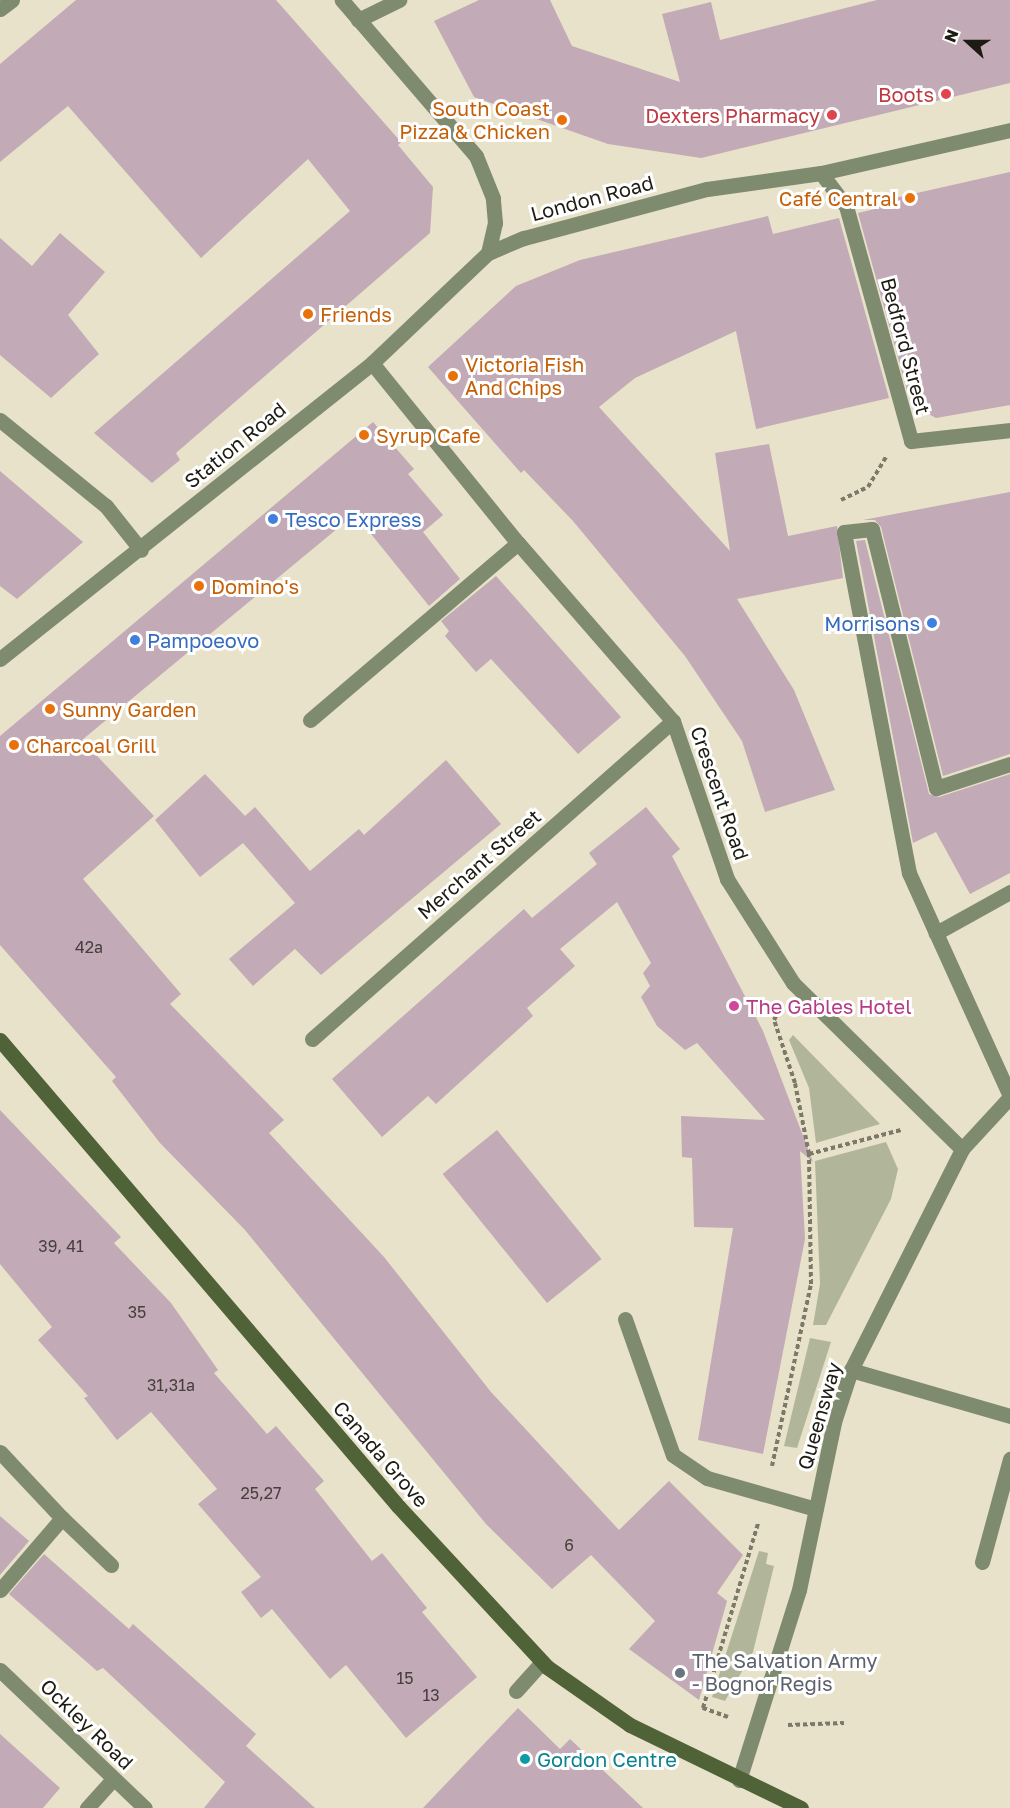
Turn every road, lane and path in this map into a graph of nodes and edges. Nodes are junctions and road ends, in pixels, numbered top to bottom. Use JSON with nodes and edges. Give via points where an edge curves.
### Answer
{"nodes":[{"id":1,"x":12,"y":0,"type":"edge"},
{"id":2,"x":342,"y":0,"type":"edge"},
{"id":3,"x":399,"y":0,"type":"edge"},
{"id":4,"x":0,"y":9,"type":"edge"},
{"id":5,"x":358,"y":20,"type":"junction"},
{"id":6,"x":1010,"y":130,"type":"edge"},
{"id":7,"x":821,"y":172,"type":"junction"},
{"id":8,"x":488,"y":253,"type":"junction"},
{"id":9,"x":372,"y":363,"type":"junction"},
{"id":10,"x":0,"y":420,"type":"edge"},
{"id":11,"x":1010,"y":430,"type":"edge"},
{"id":12,"x":518,"y":543,"type":"junction"},
{"id":13,"x":141,"y":550,"type":"junction"},
{"id":14,"x":0,"y":660,"type":"edge"},
{"id":15,"x":310,"y":720,"type":"dead end"},
{"id":16,"x":673,"y":721,"type":"junction"},
{"id":17,"x":1010,"y":764,"type":"edge"},
{"id":18,"x":1010,"y":892,"type":"edge"},
{"id":19,"x":936,"y":933,"type":"junction"},
{"id":20,"x":793,"y":982,"type":"junction"},
{"id":21,"x":312,"y":1039,"type":"dead end"},
{"id":22,"x":0,"y":1040,"type":"edge"},
{"id":23,"x":1010,"y":1096,"type":"edge"},
{"id":24,"x":935,"y":1124,"type":"junction"},
{"id":25,"x":962,"y":1149,"type":"junction"},
{"id":26,"x":809,"y":1154,"type":"junction"},
{"id":27,"x":625,"y":1319,"type":"dead end"},
{"id":28,"x":851,"y":1370,"type":"junction"},
{"id":29,"x":1010,"y":1416,"type":"edge"},
{"id":30,"x":0,"y":1452,"type":"edge"},
{"id":31,"x":1010,"y":1459,"type":"edge"},
{"id":32,"x":765,"y":1494,"type":"junction"},
{"id":33,"x":816,"y":1509,"type":"junction"},
{"id":34,"x":63,"y":1518,"type":"junction"},
{"id":35,"x":982,"y":1562,"type":"dead end"},
{"id":36,"x":111,"y":1565,"type":"dead end"},
{"id":37,"x":0,"y":1590,"type":"edge"},
{"id":38,"x":542,"y":1662,"type":"junction"},
{"id":39,"x":0,"y":1670,"type":"edge"},
{"id":40,"x":516,"y":1691,"type":"dead end"},
{"id":41,"x":703,"y":1708,"type":"dead end"},
{"id":42,"x":844,"y":1723,"type":"dead end"},
{"id":43,"x":802,"y":1725,"type":"dead end"},
{"id":44,"x":113,"y":1779,"type":"junction"},
{"id":45,"x":739,"y":1780,"type":"junction"},
{"id":46,"x":87,"y":1808,"type":"edge"},
{"id":47,"x":146,"y":1808,"type":"edge"},
{"id":48,"x":801,"y":1808,"type":"edge"}],
"edges":[{"from":1,"to":4,"type":"street"},
{"from":2,"to":5,"type":"street"},
{"from":3,"to":5,"type":"street"},
{"from":5,"to":8,"type":"street","via":[[476,156],[493,198],[495,223]]},
{"from":6,"to":7,"type":"street","name":"London Road"},
{"from":7,"to":8,"type":"street","name":"London Road","via":[[707,189],[524,238]]},
{"from":7,"to":11,"type":"street","name":"Bedford Street","via":[[846,206],[911,441]]},
{"from":8,"to":9,"type":"street","name":"Station Road"},
{"from":9,"to":12,"type":"street","name":"Crescent Road"},
{"from":9,"to":13,"type":"street","name":"Station Road"},
{"from":10,"to":13,"type":"street","via":[[106,506]]},
{"from":12,"to":15,"type":"street"},
{"from":12,"to":16,"type":"street","name":"Crescent Road"},
{"from":13,"to":14,"type":"street","name":"Station Road"},
{"from":16,"to":20,"type":"street","name":"Crescent Road","via":[[727,879]]},
{"from":16,"to":21,"type":"street","name":"Merchant Street"},
{"from":17,"to":19,"type":"street","via":[[936,788],[872,529],[844,532],[909,873]]},
{"from":18,"to":19,"type":"street"},
{"from":19,"to":23,"type":"street"},
{"from":20,"to":24,"type":"street","name":"Crescent Road"},
{"from":20,"to":26,"type":"path","via":[[774,1020],[795,1083]]},
{"from":22,"to":38,"type":"main road","name":"Canada Grove","via":[[398,1506]]},
{"from":23,"to":25,"type":"street","name":"Queensway"},
{"from":24,"to":25,"type":"street","name":"Crescent Road"},
{"from":24,"to":26,"type":"path"},
{"from":25,"to":28,"type":"street","name":"Queensway"},
{"from":26,"to":32,"type":"path","via":[[811,1284]]},
{"from":27,"to":32,"type":"street","via":[[673,1455],[707,1478]]},
{"from":28,"to":29,"type":"street"},
{"from":28,"to":33,"type":"street","name":"Queensway"},
{"from":30,"to":34,"type":"street"},
{"from":31,"to":35,"type":"street"},
{"from":32,"to":33,"type":"street"},
{"from":32,"to":41,"type":"path"},
{"from":33,"to":45,"type":"street","name":"Queensway","via":[[799,1590]]},
{"from":34,"to":36,"type":"street"},
{"from":34,"to":37,"type":"street"},
{"from":38,"to":40,"type":"street"},
{"from":38,"to":45,"type":"main road","name":"Canada Grove","via":[[630,1725]]},
{"from":39,"to":44,"type":"street","name":"Ockley Road"},
{"from":42,"to":43,"type":"path"},
{"from":44,"to":46,"type":"street"},
{"from":44,"to":47,"type":"street","name":"Ockley Road"},
{"from":45,"to":48,"type":"main road","name":"Canada Grove"}]}
